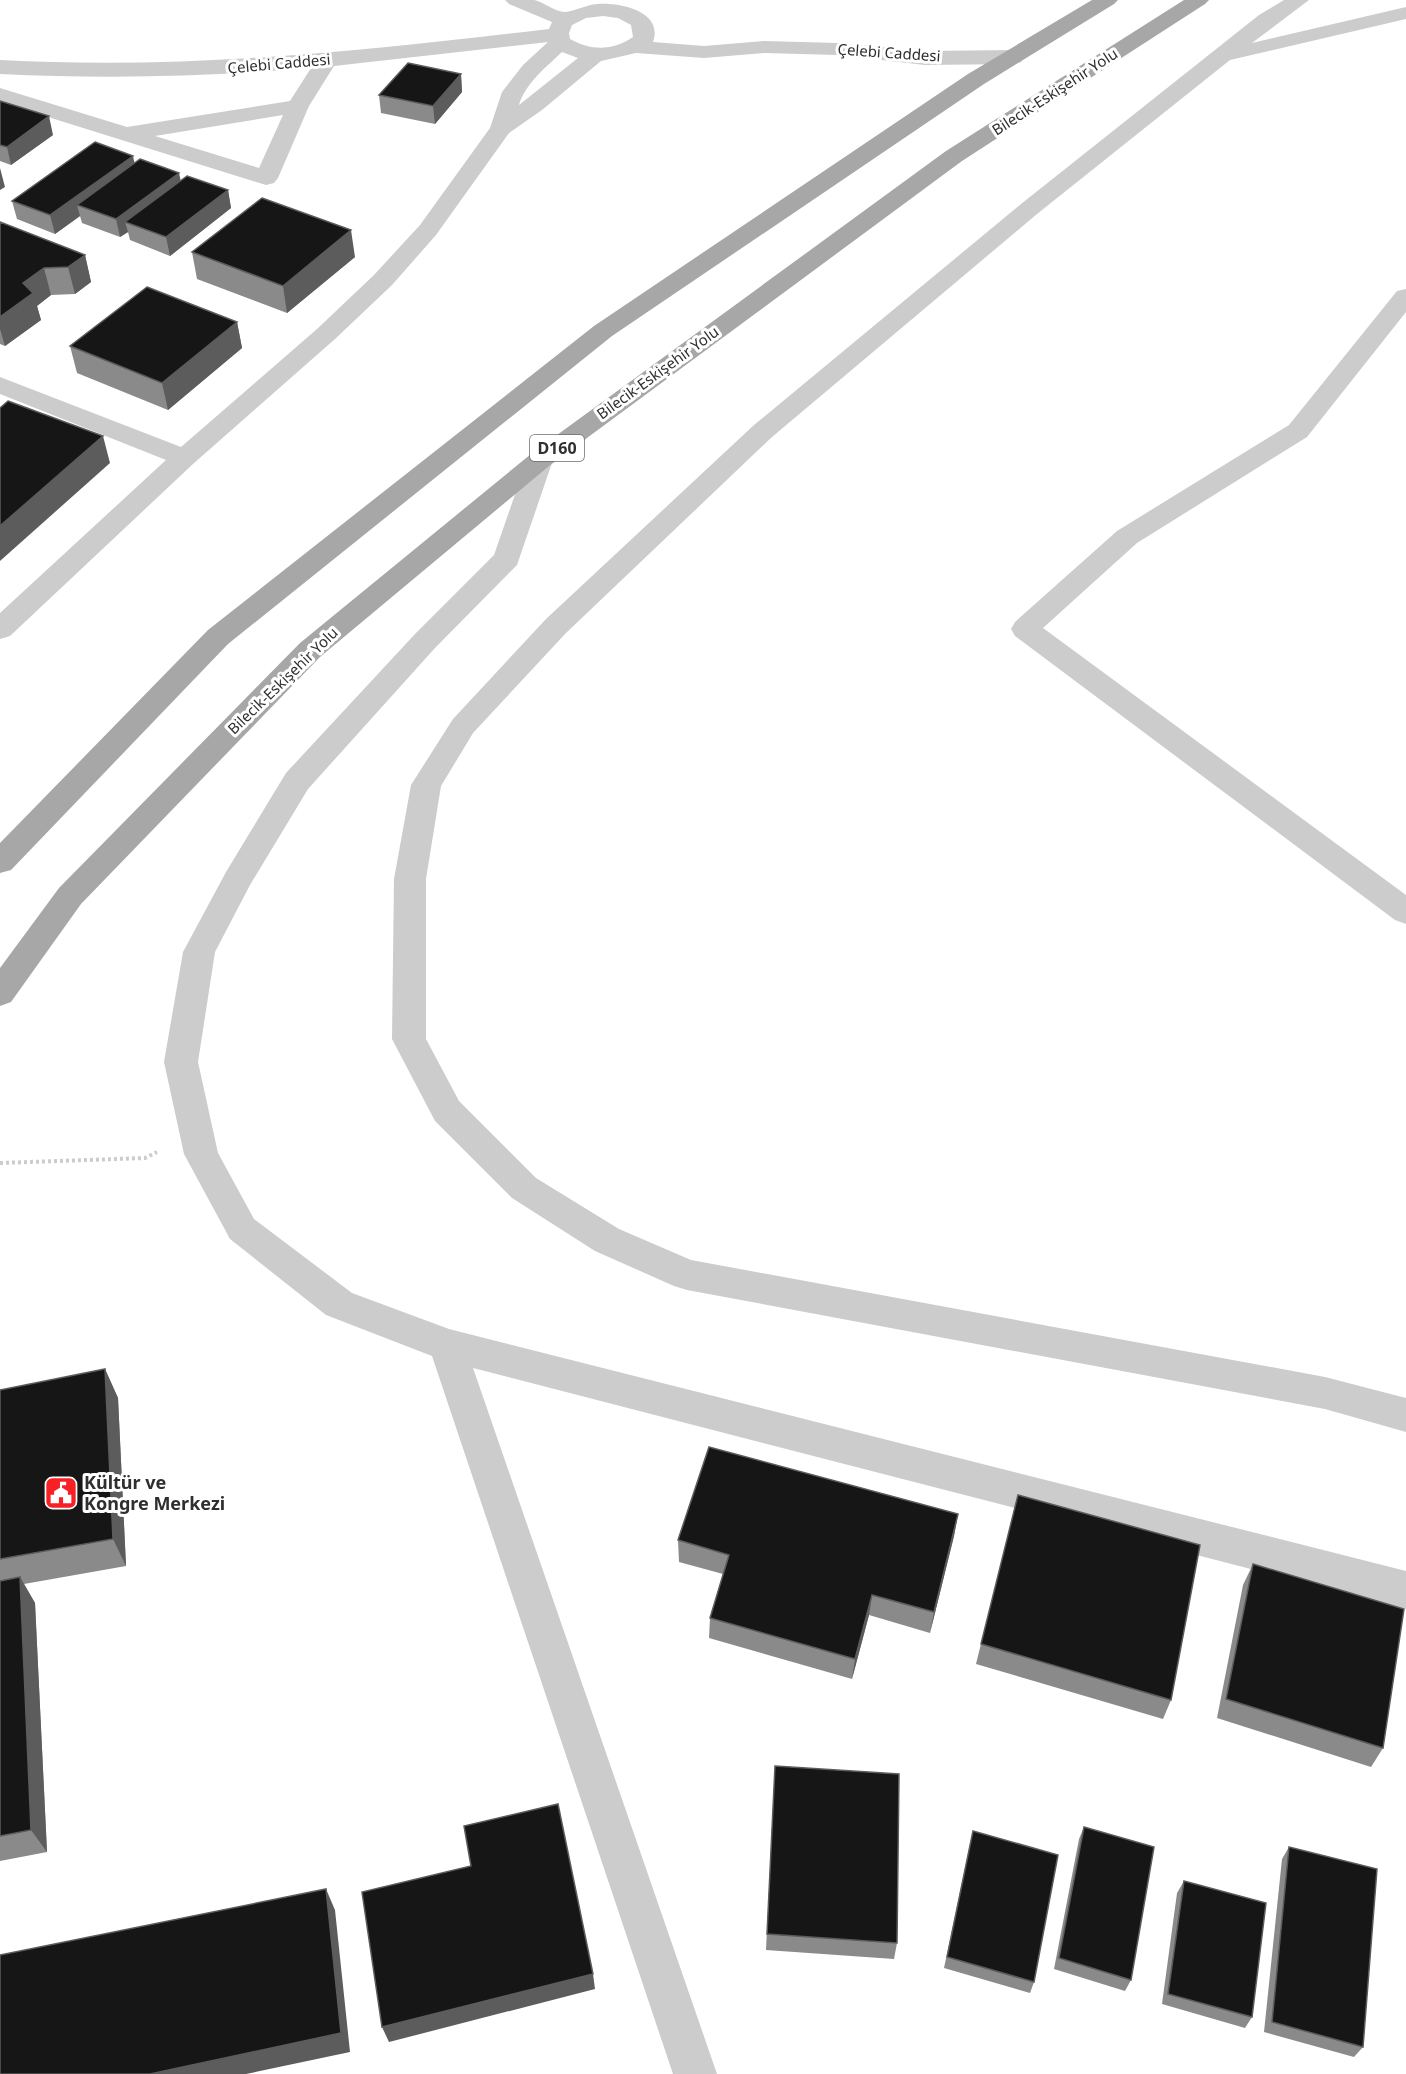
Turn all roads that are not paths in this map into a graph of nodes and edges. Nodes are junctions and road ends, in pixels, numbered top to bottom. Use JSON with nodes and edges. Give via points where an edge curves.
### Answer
{"nodes":[{"id":1,"x":516,"y":0,"type":"edge"},
{"id":2,"x":551,"y":0,"type":"edge"},
{"id":3,"x":1107,"y":0,"type":"edge"},
{"id":4,"x":1198,"y":0,"type":"edge"},
{"id":5,"x":1298,"y":0,"type":"edge"},
{"id":6,"x":598,"y":7,"type":"edge"},
{"id":7,"x":1406,"y":13,"type":"edge"},
{"id":8,"x":644,"y":26,"type":"junction"},
{"id":9,"x":561,"y":32,"type":"junction"},
{"id":10,"x":764,"y":46,"type":"junction"},
{"id":11,"x":636,"y":47,"type":"junction"},
{"id":12,"x":595,"y":55,"type":"junction"},
{"id":13,"x":1013,"y":57,"type":"junction"},
{"id":14,"x":1219,"y":58,"type":"junction"},
{"id":15,"x":326,"y":61,"type":"junction"},
{"id":16,"x":0,"y":67,"type":"edge"},
{"id":17,"x":32,"y":70,"type":"junction"},
{"id":18,"x":0,"y":87,"type":"edge"},
{"id":19,"x":0,"y":95,"type":"edge"},
{"id":20,"x":298,"y":106,"type":"junction"},
{"id":21,"x":501,"y":128,"type":"junction"},
{"id":22,"x":125,"y":134,"type":"junction"},
{"id":23,"x":1406,"y":296,"type":"edge"},
{"id":24,"x":0,"y":385,"type":"edge"},
{"id":25,"x":184,"y":458,"type":"junction"},
{"id":26,"x":540,"y":460,"type":"junction"},
{"id":27,"x":0,"y":629,"type":"edge"},
{"id":28,"x":0,"y":862,"type":"edge"},
{"id":29,"x":1406,"y":912,"type":"edge"},
{"id":30,"x":0,"y":993,"type":"edge"},
{"id":31,"x":447,"y":1345,"type":"junction"},
{"id":32,"x":1406,"y":1414,"type":"edge"},
{"id":33,"x":1406,"y":1590,"type":"edge"},
{"id":34,"x":695,"y":2074,"type":"edge"}],
"edges":[{"from":1,"to":9,"type":"street"},
{"from":2,"to":6,"type":"street","name":"Çelebi Caddesi"},
{"from":3,"to":13,"type":"main road"},
{"from":4,"to":26,"type":"main road","name":"Bilecik-Eskişehir Yolu","number":"D160","via":[[954,156]]},
{"from":5,"to":14,"type":"street"},
{"from":6,"to":8,"type":"street","name":"Çelebi Caddesi","via":[[629,15]]},
{"from":6,"to":9,"type":"street"},
{"from":7,"to":14,"type":"street"},
{"from":8,"to":10,"type":"street","name":"Çelebi Caddesi"},
{"from":8,"to":11,"type":"street","via":[[646,33]]},
{"from":9,"to":12,"type":"street","via":[[581,53]]},
{"from":9,"to":15,"type":"street","name":"Çelebi Caddesi"},
{"from":9,"to":21,"type":"street","via":[[510,97]]},
{"from":10,"to":11,"type":"street","name":"Çelebi Caddesi","via":[[704,52]]},
{"from":10,"to":13,"type":"street","name":"Çelebi Caddesi","via":[[925,58]]},
{"from":11,"to":12,"type":"street","name":"Çelebi Caddesi"},
{"from":12,"to":21,"type":"street"},
{"from":13,"to":28,"type":"main road","via":[[593,338],[218,637]]},
{"from":14,"to":32,"type":"street","via":[[1029,209],[763,432],[555,626],[463,726],[426,785],[410,879],[409,1039],[447,1111],[524,1188],[607,1240],[687,1275],[1325,1393]]},
{"from":15,"to":17,"type":"street","name":"Çelebi Caddesi","via":[[165,71]]},
{"from":15,"to":20,"type":"street"},
{"from":16,"to":17,"type":"street","name":"Çelebi Caddesi"},
{"from":17,"to":18,"type":"street"},
{"from":19,"to":22,"type":"street"},
{"from":20,"to":22,"type":"street"},
{"from":20,"to":22,"type":"street","via":[[266,178]]},
{"from":21,"to":25,"type":"street","via":[[428,230],[383,280]]},
{"from":23,"to":29,"type":"street","via":[[1298,431],[1127,537],[1025,628]]},
{"from":24,"to":25,"type":"street"},
{"from":25,"to":27,"type":"street"},
{"from":26,"to":30,"type":"main road","name":"Bilecik-Eskişehir Yolu","number":"D160","via":[[310,650],[70,896]]},
{"from":26,"to":31,"type":"street","via":[[507,559],[424,641],[297,781],[237,880],[199,952],[182,1062],[201,1154],[242,1229],[339,1304]]},
{"from":31,"to":33,"type":"street"},
{"from":31,"to":34,"type":"street"}]}
